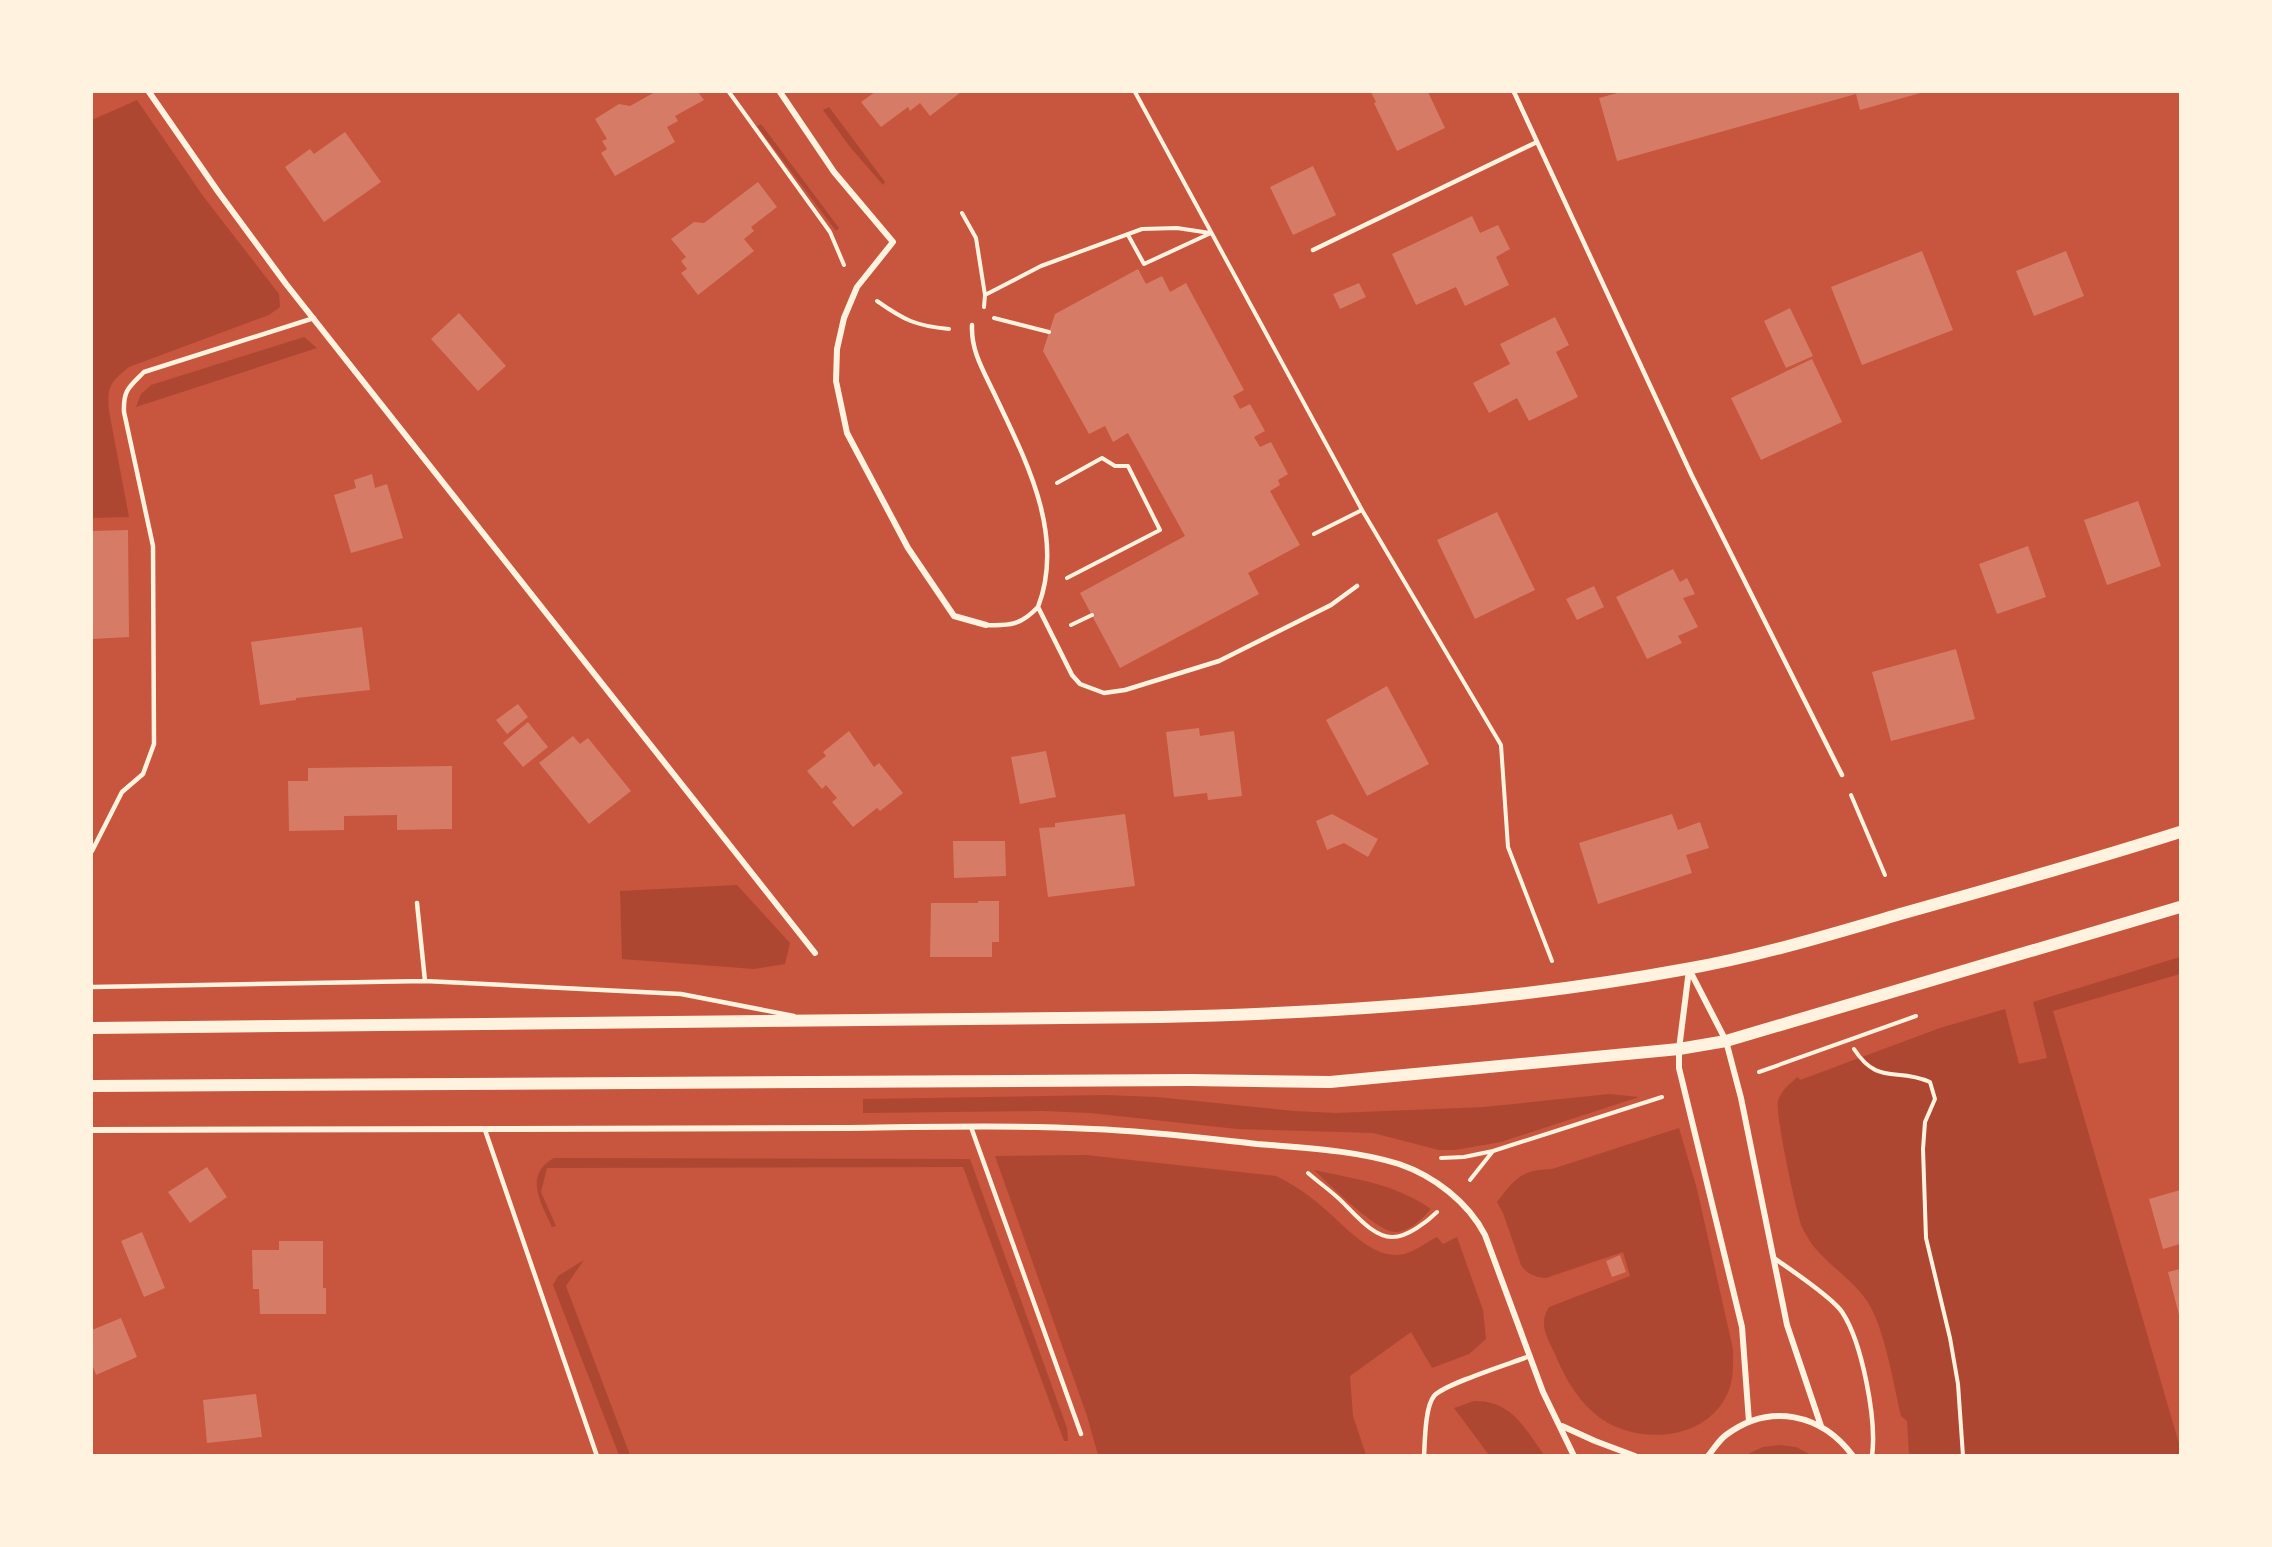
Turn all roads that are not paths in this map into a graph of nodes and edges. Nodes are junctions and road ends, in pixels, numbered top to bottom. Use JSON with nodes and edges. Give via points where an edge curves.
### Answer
{"nodes":[{"id":1,"x":149,"y":92,"type":"edge"},
{"id":2,"x":780,"y":92,"type":"edge"},
{"id":3,"x":1514,"y":92,"type":"edge"},
{"id":4,"x":1537,"y":142,"type":"junction"},
{"id":5,"x":1312,"y":250,"type":"dead end"},
{"id":6,"x":314,"y":318,"type":"junction"},
{"id":7,"x":972,"y":324,"type":"road end"},
{"id":8,"x":1358,"y":586,"type":"dead end"},
{"id":9,"x":1038,"y":607,"type":"junction"},
{"id":10,"x":986,"y":625,"type":"joint"},
{"id":11,"x":1842,"y":775,"type":"road end"},
{"id":12,"x":2181,"y":832,"type":"edge"},
{"id":13,"x":92,"y":851,"type":"edge"},
{"id":14,"x":417,"y":903,"type":"dead end"},
{"id":15,"x":2181,"y":907,"type":"edge"},
{"id":16,"x":815,"y":953,"type":"dead end"},
{"id":17,"x":1689,"y":969,"type":"junction"},
{"id":18,"x":425,"y":981,"type":"junction"},
{"id":19,"x":92,"y":987,"type":"edge"},
{"id":20,"x":826,"y":1022,"type":"junction"},
{"id":21,"x":92,"y":1028,"type":"edge"},
{"id":22,"x":1726,"y":1041,"type":"junction"},
{"id":23,"x":1678,"y":1049,"type":"junction"},
{"id":24,"x":92,"y":1086,"type":"edge"},
{"id":25,"x":971,"y":1127,"type":"junction"},
{"id":26,"x":92,"y":1130,"type":"edge"},
{"id":27,"x":485,"y":1130,"type":"junction"},
{"id":28,"x":1774,"y":1258,"type":"junction"},
{"id":29,"x":1530,"y":1356,"type":"junction"},
{"id":30,"x":1749,"y":1422,"type":"junction"},
{"id":31,"x":1561,"y":1426,"type":"junction"},
{"id":32,"x":1821,"y":1426,"type":"junction"},
{"id":33,"x":1081,"y":1434,"type":"dead end"},
{"id":34,"x":597,"y":1455,"type":"edge"},
{"id":35,"x":1424,"y":1455,"type":"edge"},
{"id":36,"x":1574,"y":1455,"type":"edge"},
{"id":37,"x":1635,"y":1455,"type":"edge"},
{"id":38,"x":1708,"y":1455,"type":"edge"},
{"id":39,"x":1853,"y":1455,"type":"edge"},
{"id":40,"x":1872,"y":1455,"type":"edge"}],
"edges":[{"from":1,"to":6,"type":"street","via":[[219,193]]},
{"from":2,"to":10,"type":"street","via":[[834,172],[893,242],[857,287],[844,318],[837,349],[836,381],[847,433],[908,548],[954,616]]},
{"from":3,"to":4,"type":"lane"},
{"from":4,"to":5,"type":"lane"},
{"from":4,"to":11,"type":"lane","via":[[1692,476]]},
{"from":6,"to":13,"type":"lane","via":[[144,372],[124,397],[153,546],[154,744],[143,774],[122,792]]},
{"from":6,"to":16,"type":"street"},
{"from":7,"to":9,"type":"lane","via":[[973,347],[1025,458],[1039,498],[1046,530],[1047,570]]},
{"from":8,"to":9,"type":"lane","via":[[1331,605],[1219,662],[1104,693],[1080,684],[1072,675]]},
{"from":9,"to":10,"type":"lane","via":[[1026,620],[1005,626]]},
{"from":12,"to":17,"type":"main road","via":[[2079,865],[1787,947]]},
{"from":14,"to":18,"type":"lane"},
{"from":15,"to":22,"type":"main road"},
{"from":17,"to":20,"type":"main road","via":[[1597,984],[1336,1011]]},
{"from":17,"to":22,"type":"street"},
{"from":17,"to":23,"type":"street"},
{"from":18,"to":19,"type":"lane"},
{"from":18,"to":20,"type":"lane","via":[[681,994]]},
{"from":20,"to":21,"type":"main road"},
{"from":22,"to":23,"type":"main road"},
{"from":22,"to":28,"type":"street"},
{"from":23,"to":24,"type":"main road","via":[[1330,1082]]},
{"from":23,"to":30,"type":"street","via":[[1683,1090],[1742,1327]]},
{"from":25,"to":27,"type":"street"},
{"from":25,"to":29,"type":"street","via":[[1094,1129],[1275,1145],[1354,1154],[1420,1172],[1478,1220]]},
{"from":25,"to":33,"type":"lane"},
{"from":26,"to":27,"type":"street"},
{"from":27,"to":34,"type":"lane"},
{"from":28,"to":32,"type":"street","via":[[1787,1325]]},
{"from":28,"to":40,"type":"lane","via":[[1842,1311],[1854,1336],[1867,1386]]},
{"from":29,"to":31,"type":"street"},
{"from":29,"to":35,"type":"lane","via":[[1434,1395]]},
{"from":30,"to":32,"type":"street","via":[[1782,1416],[1798,1417]]},
{"from":30,"to":38,"type":"street","via":[[1725,1435]]},
{"from":31,"to":36,"type":"street"},
{"from":31,"to":37,"type":"street"},
{"from":32,"to":39,"type":"street","via":[[1842,1440]]}]}
